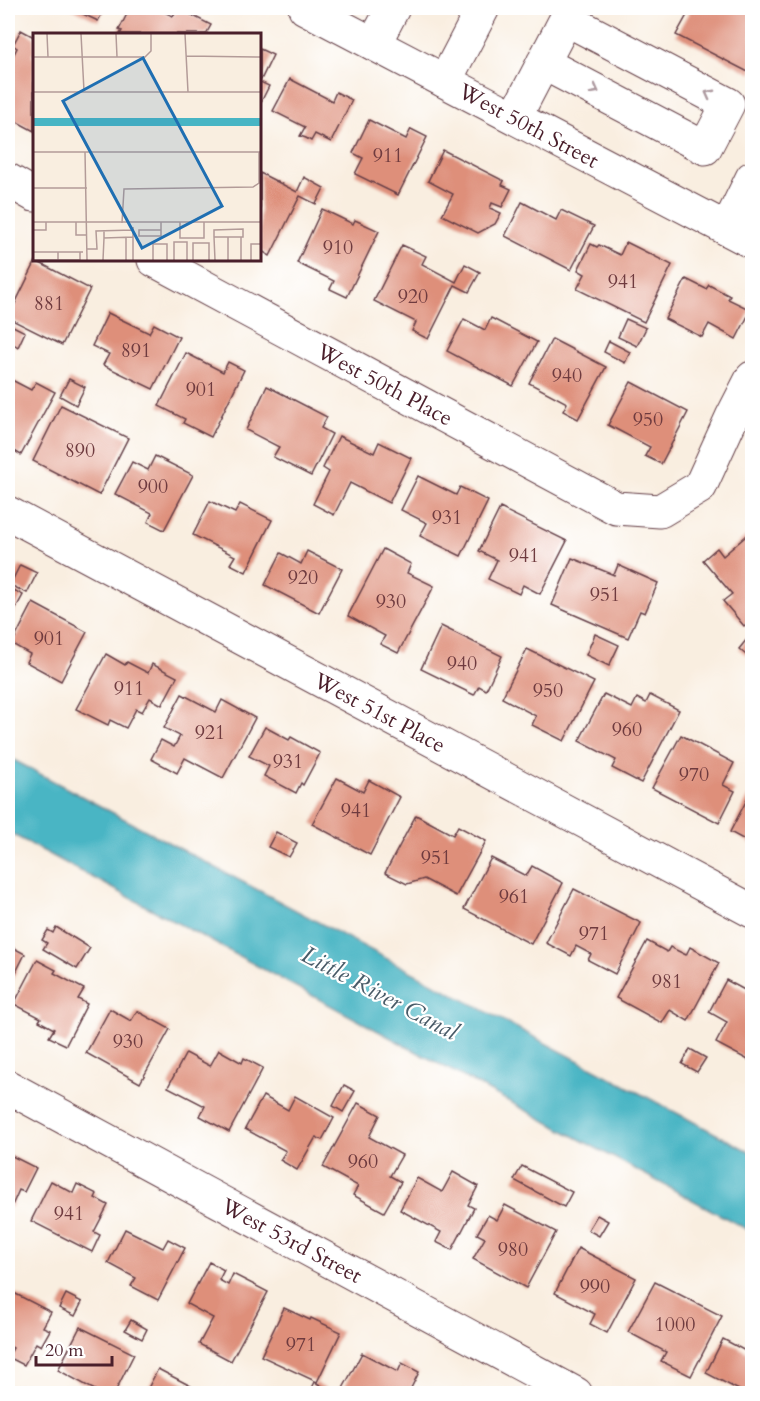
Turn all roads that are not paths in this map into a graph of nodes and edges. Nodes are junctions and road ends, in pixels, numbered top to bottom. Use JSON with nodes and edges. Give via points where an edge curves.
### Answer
{"nodes":[{"id":1,"x":393,"y":8,"type":"edge"},
{"id":2,"x":483,"y":8,"type":"edge"},
{"id":3,"x":312,"y":9,"type":"edge"},
{"id":4,"x":374,"y":44,"type":"junction"},
{"id":5,"x":543,"y":63,"type":"junction"},
{"id":6,"x":445,"y":81,"type":"junction"},
{"id":7,"x":515,"y":117,"type":"junction"},
{"id":8,"x":753,"y":178,"type":"edge"},
{"id":9,"x":8,"y":180,"type":"edge"},
{"id":10,"x":33,"y":194,"type":"edge"},
{"id":11,"x":740,"y":236,"type":"edge"},
{"id":12,"x":156,"y":261,"type":"edge"},
{"id":13,"x":753,"y":378,"type":"edge"},
{"id":14,"x":8,"y":513,"type":"edge"},
{"id":15,"x":753,"y":911,"type":"edge"},
{"id":16,"x":8,"y":1087,"type":"edge"},
{"id":17,"x":573,"y":1393,"type":"edge"}],
"edges":[{"from":1,"to":4,"type":"street"},
{"from":2,"to":6,"type":"street"},
{"from":3,"to":4,"type":"street","name":"West 50th Street"},
{"from":4,"to":6,"type":"street","name":"West 50th Street"},
{"from":5,"to":5,"type":"street","one_way":true,"via":[[705,148],[728,104],[566,19]]},
{"from":5,"to":7,"type":"street"},
{"from":6,"to":7,"type":"street","name":"West 50th Street"},
{"from":7,"to":11,"type":"street","name":"West 50th Street"},
{"from":8,"to":11,"type":"street"},
{"from":9,"to":10,"type":"street"},
{"from":12,"to":13,"type":"street","name":"West 50th Place","via":[[616,508],[660,511],[700,487]]},
{"from":14,"to":15,"type":"street","name":"West 51st Place"},
{"from":16,"to":17,"type":"street","name":"West 53rd Street"}]}
